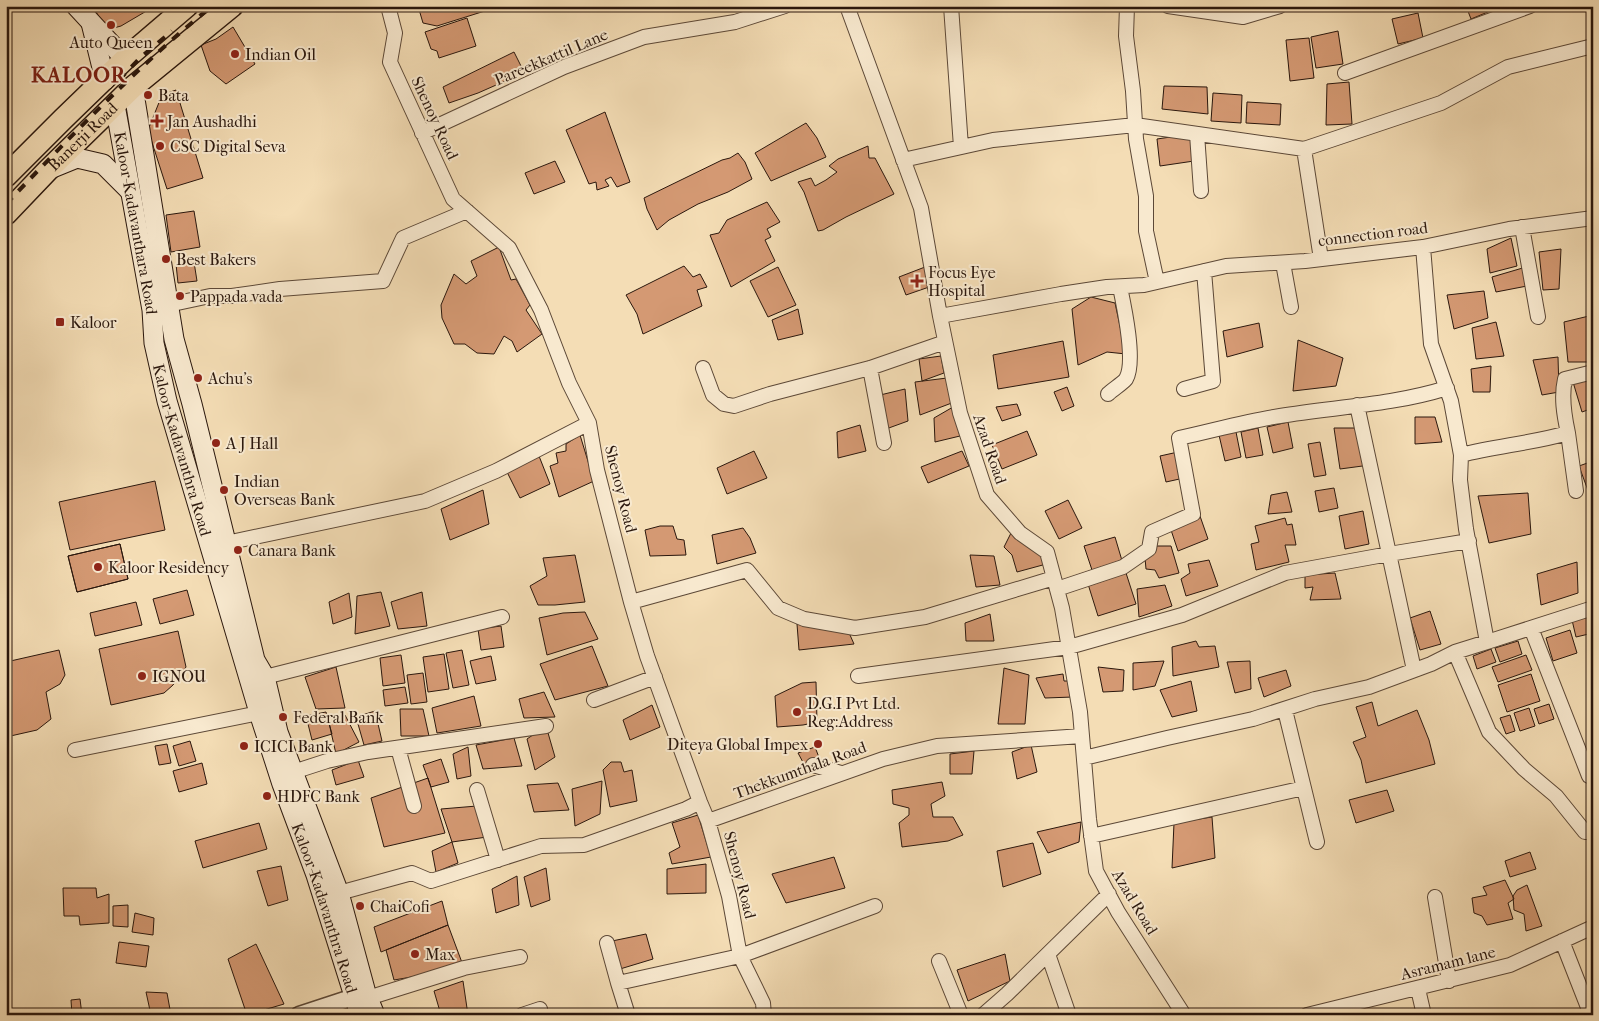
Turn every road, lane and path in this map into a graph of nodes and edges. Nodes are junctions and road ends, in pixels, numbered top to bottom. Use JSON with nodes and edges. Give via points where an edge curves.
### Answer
{"nodes":[{"id":1,"x":76,"y":6,"type":"edge"},
{"id":2,"x":187,"y":6,"type":"edge"},
{"id":3,"x":197,"y":6,"type":"edge"},
{"id":4,"x":232,"y":6,"type":"edge"},
{"id":5,"x":388,"y":6,"type":"edge"},
{"id":6,"x":786,"y":6,"type":"edge"},
{"id":7,"x":846,"y":6,"type":"edge"},
{"id":8,"x":951,"y":6,"type":"edge"},
{"id":9,"x":1126,"y":6,"type":"edge"},
{"id":10,"x":1168,"y":6,"type":"edge"},
{"id":11,"x":1280,"y":6,"type":"edge"},
{"id":12,"x":1530,"y":6,"type":"edge"},
{"id":13,"x":215,"y":20,"type":"junction"},
{"id":14,"x":90,"y":22,"type":"junction"},
{"id":15,"x":1593,"y":46,"type":"edge"},
{"id":16,"x":126,"y":59,"type":"junction"},
{"id":17,"x":1345,"y":73,"type":"dead end"},
{"id":18,"x":105,"y":80,"type":"junction"},
{"id":19,"x":133,"y":87,"type":"junction"},
{"id":20,"x":115,"y":105,"type":"junction"},
{"id":21,"x":1135,"y":125,"type":"junction"},
{"id":22,"x":422,"y":133,"type":"junction"},
{"id":23,"x":1197,"y":134,"type":"junction"},
{"id":24,"x":961,"y":147,"type":"junction"},
{"id":25,"x":1304,"y":149,"type":"junction"},
{"id":26,"x":903,"y":160,"type":"junction"},
{"id":27,"x":48,"y":170,"type":"junction"},
{"id":28,"x":6,"y":176,"type":"edge"},
{"id":29,"x":1201,"y":190,"type":"dead end"},
{"id":30,"x":130,"y":191,"type":"junction"},
{"id":31,"x":467,"y":211,"type":"junction"},
{"id":32,"x":6,"y":214,"type":"edge"},
{"id":33,"x":1593,"y":218,"type":"edge"},
{"id":34,"x":1522,"y":227,"type":"junction"},
{"id":35,"x":1423,"y":247,"type":"junction"},
{"id":36,"x":1321,"y":259,"type":"junction"},
{"id":37,"x":1283,"y":262,"type":"junction"},
{"id":38,"x":1204,"y":271,"type":"junction"},
{"id":39,"x":1157,"y":282,"type":"junction"},
{"id":40,"x":1120,"y":287,"type":"junction"},
{"id":41,"x":160,"y":307,"type":"junction"},
{"id":42,"x":1291,"y":307,"type":"dead end"},
{"id":43,"x":940,"y":316,"type":"junction"},
{"id":44,"x":1538,"y":317,"type":"dead end"},
{"id":45,"x":945,"y":342,"type":"junction"},
{"id":46,"x":154,"y":343,"type":"joint"},
{"id":47,"x":703,"y":368,"type":"dead end"},
{"id":48,"x":870,"y":368,"type":"junction"},
{"id":49,"x":1593,"y":372,"type":"edge"},
{"id":50,"x":1447,"y":388,"type":"junction"},
{"id":51,"x":1184,"y":389,"type":"dead end"},
{"id":52,"x":1108,"y":394,"type":"dead end"},
{"id":53,"x":192,"y":404,"type":"junction"},
{"id":54,"x":1357,"y":405,"type":"junction"},
{"id":55,"x":170,"y":407,"type":"junction"},
{"id":56,"x":589,"y":423,"type":"junction"},
{"id":57,"x":1568,"y":433,"type":"junction"},
{"id":58,"x":884,"y":443,"type":"dead end"},
{"id":59,"x":1461,"y":454,"type":"junction"},
{"id":60,"x":1576,"y":491,"type":"dead end"},
{"id":61,"x":1469,"y":541,"type":"junction"},
{"id":62,"x":226,"y":542,"type":"junction"},
{"id":63,"x":1389,"y":554,"type":"junction"},
{"id":64,"x":1056,"y":584,"type":"junction"},
{"id":65,"x":631,"y":602,"type":"junction"},
{"id":66,"x":1593,"y":608,"type":"edge"},
{"id":67,"x":502,"y":617,"type":"dead end"},
{"id":68,"x":1531,"y":628,"type":"junction"},
{"id":69,"x":1487,"y":642,"type":"junction"},
{"id":70,"x":1069,"y":647,"type":"junction"},
{"id":71,"x":1455,"y":652,"type":"junction"},
{"id":72,"x":1414,"y":670,"type":"junction"},
{"id":73,"x":858,"y":676,"type":"dead end"},
{"id":74,"x":265,"y":677,"type":"junction"},
{"id":75,"x":655,"y":677,"type":"junction"},
{"id":76,"x":594,"y":700,"type":"dead end"},
{"id":77,"x":1285,"y":710,"type":"junction"},
{"id":78,"x":259,"y":713,"type":"junction"},
{"id":79,"x":546,"y":726,"type":"dead end"},
{"id":80,"x":1082,"y":736,"type":"junction"},
{"id":81,"x":398,"y":748,"type":"junction"},
{"id":82,"x":75,"y":750,"type":"dead end"},
{"id":83,"x":1084,"y":758,"type":"junction"},
{"id":84,"x":813,"y":765,"type":"dead end"},
{"id":85,"x":293,"y":772,"type":"junction"},
{"id":86,"x":841,"y":773,"type":"junction"},
{"id":87,"x":1589,"y":776,"type":"dead end"},
{"id":88,"x":1304,"y":788,"type":"junction"},
{"id":89,"x":477,"y":790,"type":"dead end"},
{"id":90,"x":700,"y":802,"type":"junction"},
{"id":91,"x":414,"y":806,"type":"dead end"},
{"id":92,"x":708,"y":820,"type":"junction"},
{"id":93,"x":1593,"y":832,"type":"edge"},
{"id":94,"x":1091,"y":836,"type":"junction"},
{"id":95,"x":1317,"y":842,"type":"dead end"},
{"id":96,"x":498,"y":860,"type":"junction"},
{"id":97,"x":340,"y":893,"type":"junction"},
{"id":98,"x":1109,"y":894,"type":"junction"},
{"id":99,"x":1435,"y":897,"type":"dead end"},
{"id":100,"x":874,"y":906,"type":"dead end"},
{"id":101,"x":1593,"y":927,"type":"edge"},
{"id":102,"x":1562,"y":942,"type":"junction"},
{"id":103,"x":607,"y":943,"type":"dead end"},
{"id":104,"x":1048,"y":954,"type":"junction"},
{"id":105,"x":740,"y":956,"type":"junction"},
{"id":106,"x":520,"y":957,"type":"dead end"},
{"id":107,"x":939,"y":961,"type":"dead end"},
{"id":108,"x":1449,"y":981,"type":"junction"},
{"id":109,"x":618,"y":983,"type":"junction"},
{"id":110,"x":1418,"y":989,"type":"junction"},
{"id":111,"x":365,"y":1004,"type":"edge"},
{"id":112,"x":540,"y":1009,"type":"dead end"},
{"id":113,"x":299,"y":1015,"type":"edge"},
{"id":114,"x":522,"y":1015,"type":"edge"},
{"id":115,"x":628,"y":1015,"type":"edge"},
{"id":116,"x":764,"y":1015,"type":"edge"},
{"id":117,"x":961,"y":1015,"type":"edge"},
{"id":118,"x":983,"y":1015,"type":"edge"},
{"id":119,"x":1069,"y":1015,"type":"edge"},
{"id":120,"x":1184,"y":1015,"type":"edge"},
{"id":121,"x":1306,"y":1015,"type":"edge"},
{"id":122,"x":1424,"y":1015,"type":"edge"},
{"id":123,"x":1590,"y":1015,"type":"edge"}],
"edges":[{"from":1,"to":14,"type":"main road"},
{"from":2,"to":16,"type":"main road","name":"Banerji Road"},
{"from":3,"to":13,"type":"main road"},
{"from":4,"to":13,"type":"main road","name":"Banerji Road"},
{"from":5,"to":22,"type":"street","name":"Shenoy Road","via":[[395,33],[390,62]]},
{"from":6,"to":22,"type":"street","name":"Pareekkattil Lane","via":[[735,22],[644,37],[564,67]]},
{"from":7,"to":26,"type":"street","name":"Azad Road"},
{"from":8,"to":24,"type":"street"},
{"from":9,"to":21,"type":"street"},
{"from":10,"to":11,"type":"street","via":[[1243,17]]},
{"from":12,"to":17,"type":"street"},
{"from":13,"to":19,"type":"main road","name":"Banerji Road"},
{"from":14,"to":16,"type":"main road"},
{"from":14,"to":18,"type":"main road"},
{"from":15,"to":25,"type":"street","via":[[1508,67],[1442,104]]},
{"from":16,"to":18,"type":"main road","name":"Banerji Road"},
{"from":16,"to":19,"type":"main road"},
{"from":18,"to":20,"type":"main road"},
{"from":18,"to":28,"type":"main road","name":"Banerji Road"},
{"from":19,"to":20,"type":"main road","name":"Banerji Road"},
{"from":19,"to":41,"type":"main road","name":"Kaloor-Kadavanthara Road"},
{"from":20,"to":27,"type":"main road","name":"Banerji Road"},
{"from":20,"to":30,"type":"main road","name":"Kaloor-Kadavanthara Road"},
{"from":21,"to":23,"type":"street"},
{"from":21,"to":24,"type":"street","via":[[993,140]]},
{"from":21,"to":39,"type":"street","via":[[1146,196],[1146,231]]},
{"from":22,"to":31,"type":"street","name":"Shenoy Road","via":[[453,199]]},
{"from":23,"to":25,"type":"street"},
{"from":23,"to":29,"type":"street"},
{"from":24,"to":26,"type":"street"},
{"from":25,"to":36,"type":"street"},
{"from":26,"to":43,"type":"street","name":"Azad Road","via":[[921,208]]},
{"from":27,"to":30,"type":"main road","via":[[76,158],[103,164]]},
{"from":27,"to":32,"type":"main road","name":"Banerji Road"},
{"from":30,"to":41,"type":"main road","name":"Kaloor-Kadavanthara Road"},
{"from":31,"to":41,"type":"street","via":[[403,238],[383,280],[210,296]]},
{"from":31,"to":56,"type":"street","name":"Shenoy Road","via":[[509,248],[541,310],[569,383]]},
{"from":33,"to":34,"type":"street","name":"connection road"},
{"from":34,"to":35,"type":"street","name":"connection road"},
{"from":34,"to":44,"type":"street"},
{"from":35,"to":36,"type":"street","name":"connection road"},
{"from":35,"to":50,"type":"street","via":[[1431,344]]},
{"from":36,"to":37,"type":"street","name":"connection road"},
{"from":37,"to":38,"type":"street","name":"connection road"},
{"from":37,"to":42,"type":"street"},
{"from":38,"to":39,"type":"street","name":"connection road"},
{"from":38,"to":51,"type":"street","via":[[1213,381]]},
{"from":39,"to":40,"type":"street","name":"connection road"},
{"from":40,"to":43,"type":"street","name":"connection road"},
{"from":40,"to":52,"type":"street","via":[[1128,326],[1130,367],[1126,379]]},
{"from":41,"to":46,"type":"main road","name":"Kaloor-Kadavanthara Road"},
{"from":41,"to":53,"type":"main road","name":"Kaloor-Kadavanthara Road","via":[[174,339]]},
{"from":43,"to":45,"type":"street","name":"Azad Road"},
{"from":45,"to":48,"type":"street"},
{"from":45,"to":64,"type":"street","name":"Azad Road","via":[[960,413],[987,495],[1020,533],[1047,552]]},
{"from":46,"to":55,"type":"main road","name":"Kaloor-Kadavanthra Road"},
{"from":47,"to":48,"type":"street","via":[[713,395],[724,404],[734,406]]},
{"from":48,"to":58,"type":"street"},
{"from":49,"to":57,"type":"street","via":[[1565,379]]},
{"from":50,"to":54,"type":"street","via":[[1424,395]]},
{"from":50,"to":59,"type":"street"},
{"from":53,"to":55,"type":"street"},
{"from":53,"to":62,"type":"main road","name":"Kaloor-Kadavanthara Road"},
{"from":54,"to":63,"type":"street"},
{"from":54,"to":64,"type":"street","via":[[1278,416],[1178,438],[1193,514],[1152,532],[1149,549],[1123,568]]},
{"from":55,"to":78,"type":"main road","name":"Kaloor-Kadavanthra Road"},
{"from":56,"to":62,"type":"street","via":[[496,472],[424,501]]},
{"from":56,"to":65,"type":"street","name":"Shenoy Road","via":[[597,470]]},
{"from":57,"to":59,"type":"street"},
{"from":57,"to":60,"type":"street"},
{"from":59,"to":61,"type":"street","via":[[1460,480]]},
{"from":61,"to":63,"type":"street"},
{"from":61,"to":69,"type":"street"},
{"from":62,"to":74,"type":"main road","name":"Kaloor-Kadavanthara Road","via":[[255,660]]},
{"from":63,"to":70,"type":"street","via":[[1285,574],[1182,615]]},
{"from":63,"to":72,"type":"street"},
{"from":64,"to":65,"type":"street","via":[[925,617],[855,628],[804,619],[778,608],[747,570]]},
{"from":64,"to":70,"type":"street","name":"Azad Road"},
{"from":65,"to":75,"type":"street","name":"Shenoy Road"},
{"from":66,"to":68,"type":"street"},
{"from":67,"to":74,"type":"street"},
{"from":68,"to":69,"type":"street"},
{"from":68,"to":87,"type":"street"},
{"from":69,"to":71,"type":"street"},
{"from":70,"to":73,"type":"street"},
{"from":70,"to":80,"type":"street","name":"Azad Road"},
{"from":71,"to":72,"type":"street"},
{"from":71,"to":93,"type":"street","via":[[1489,732],[1524,769],[1556,796],[1585,832]]},
{"from":72,"to":77,"type":"street","via":[[1369,687],[1315,699]]},
{"from":74,"to":85,"type":"main road","name":"Kaloor-Kadavanthara Road","via":[[278,732]]},
{"from":75,"to":76,"type":"street"},
{"from":75,"to":90,"type":"street","name":"Shenoy Road"},
{"from":77,"to":83,"type":"street"},
{"from":77,"to":88,"type":"street"},
{"from":78,"to":82,"type":"street"},
{"from":78,"to":111,"type":"main road","name":"Kaloor-Kadavanthra Road","via":[[282,784]]},
{"from":79,"to":81,"type":"street"},
{"from":80,"to":83,"type":"street","name":"Azad Road"},
{"from":80,"to":86,"type":"street","name":"Thekkumthala Road","via":[[937,746]]},
{"from":81,"to":85,"type":"street","via":[[368,752]]},
{"from":81,"to":91,"type":"street"},
{"from":83,"to":94,"type":"street","name":"Azad Road"},
{"from":84,"to":86,"type":"street"},
{"from":85,"to":97,"type":"main road","name":"Kaloor-Kadavanthara Road"},
{"from":86,"to":92,"type":"street","name":"Thekkumthala Road"},
{"from":88,"to":94,"type":"street"},
{"from":88,"to":95,"type":"street"},
{"from":89,"to":96,"type":"street"},
{"from":90,"to":92,"type":"street","name":"Shenoy Road"},
{"from":90,"to":96,"type":"street","via":[[584,845],[541,846]]},
{"from":92,"to":105,"type":"street","name":"Shenoy Road","via":[[729,896]]},
{"from":94,"to":98,"type":"street","name":"Azad Road","via":[[1096,871]]},
{"from":96,"to":97,"type":"street","via":[[431,881],[412,873]]},
{"from":97,"to":111,"type":"main road","name":"Kaloor-Kadavanthara Road"},
{"from":98,"to":104,"type":"street"},
{"from":98,"to":120,"type":"street","name":"Azad Road"},
{"from":99,"to":108,"type":"street"},
{"from":100,"to":105,"type":"street"},
{"from":101,"to":102,"type":"street","name":"Asramam lane"},
{"from":102,"to":108,"type":"street","name":"Asramam lane","via":[[1510,965]]},
{"from":102,"to":123,"type":"street"},
{"from":103,"to":109,"type":"street"},
{"from":104,"to":118,"type":"street"},
{"from":104,"to":119,"type":"street"},
{"from":105,"to":109,"type":"street"},
{"from":105,"to":116,"type":"street","name":"Shenoy Road","via":[[763,1002]]},
{"from":106,"to":111,"type":"street","via":[[464,968]]},
{"from":107,"to":117,"type":"street"},
{"from":108,"to":110,"type":"street","name":"Asramam lane"},
{"from":109,"to":115,"type":"street"},
{"from":110,"to":121,"type":"street","name":"Asramam lane"},
{"from":110,"to":122,"type":"street"},
{"from":111,"to":113,"type":"street"},
{"from":112,"to":114,"type":"street"}]}
